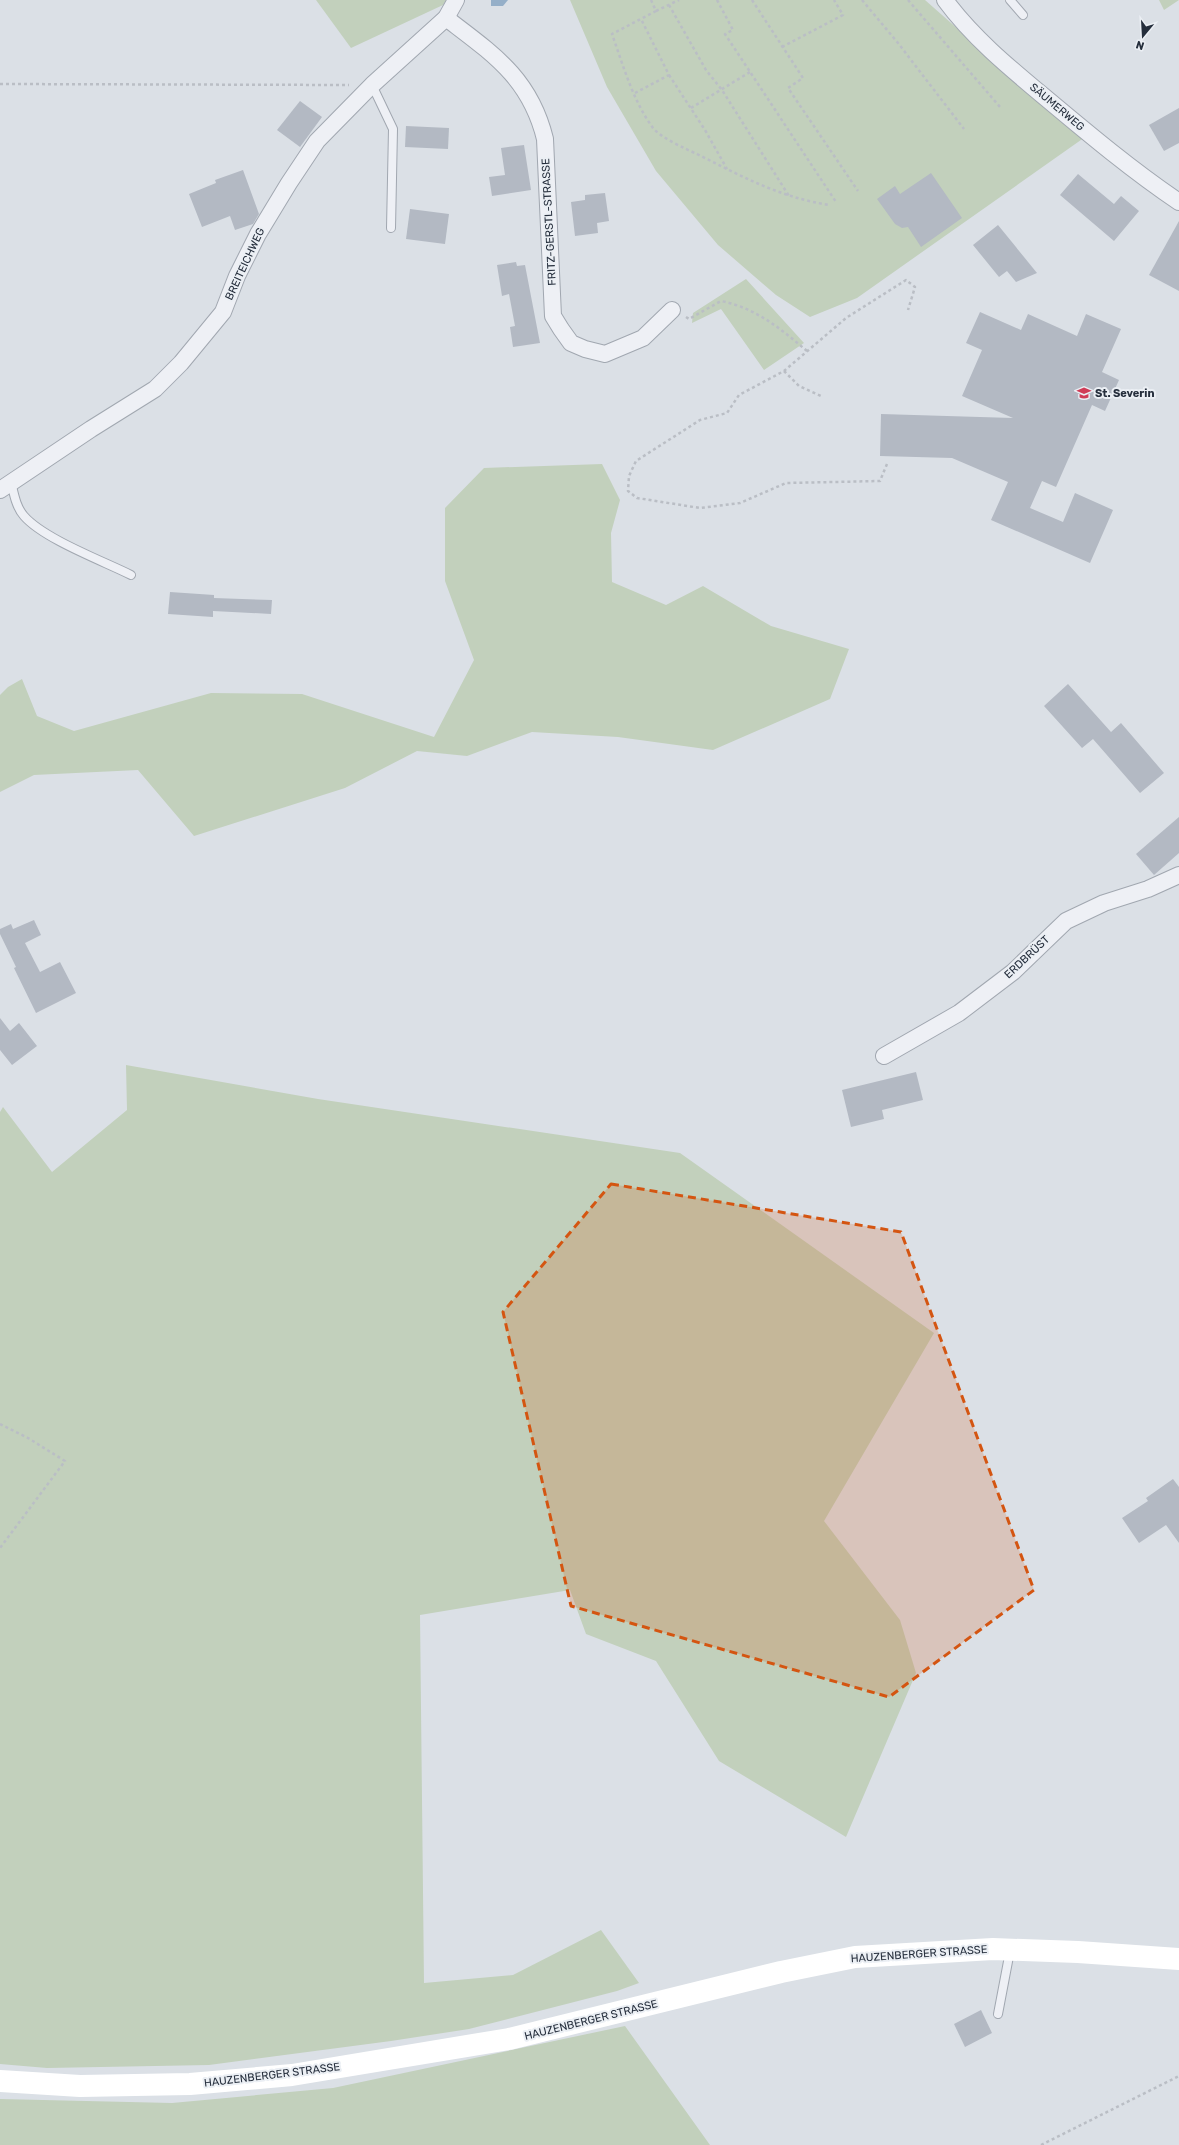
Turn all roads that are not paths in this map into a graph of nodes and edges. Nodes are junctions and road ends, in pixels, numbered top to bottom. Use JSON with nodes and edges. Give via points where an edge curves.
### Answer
{"nodes":[{"id":1,"x":456,"y":0,"type":"edge"},
{"id":2,"x":945,"y":0,"type":"edge"},
{"id":3,"x":1010,"y":0,"type":"edge"},
{"id":4,"x":1023,"y":15,"type":"dead end"},
{"id":5,"x":446,"y":18,"type":"junction"},
{"id":6,"x":372,"y":86,"type":"junction"},
{"id":7,"x":1179,"y":202,"type":"edge"},
{"id":8,"x":391,"y":228,"type":"dead end"},
{"id":9,"x":672,"y":310,"type":"road end"},
{"id":10,"x":6,"y":486,"type":"edge"},
{"id":11,"x":131,"y":575,"type":"dead end"},
{"id":12,"x":1179,"y":876,"type":"edge"},
{"id":13,"x":884,"y":1056,"type":"dead end"},
{"id":14,"x":1011,"y":1950,"type":"junction"},
{"id":15,"x":1179,"y":1960,"type":"edge"},
{"id":16,"x":998,"y":2014,"type":"dead end"},
{"id":17,"x":0,"y":2082,"type":"edge"}],
"edges":[{"from":1,"to":5,"type":"street","name":"BREITEICHWEG"},
{"from":2,"to":7,"type":"street","name":"SÄUMERWEG","via":[[960,21],[1028,83],[1105,148]]},
{"from":3,"to":4,"type":"lane"},
{"from":5,"to":6,"type":"street","name":"BREITEICHWEG"},
{"from":5,"to":9,"type":"street","name":"FRITZ-GERSTL-STRASSE","via":[[488,50],[513,74],[531,100],[540,119],[545,139],[553,316],[564,334],[571,343],[606,354],[643,338]]},
{"from":6,"to":8,"type":"lane","via":[[393,129]]},
{"from":6,"to":10,"type":"street","name":"BREITEICHWEG","via":[[317,142],[288,183],[258,234],[223,312],[181,363],[155,389]]},
{"from":10,"to":11,"type":"lane","via":[[24,516],[40,530]]},
{"from":12,"to":13,"type":"street","name":"ERDBRÜST","via":[[1104,903],[1066,921],[1013,972],[960,1013]]},
{"from":14,"to":15,"type":"main road","name":"HAUZENBERGER STRASSE"},
{"from":14,"to":16,"type":"lane"},
{"from":14,"to":17,"type":"main road","name":"HAUZENBERGER STRASSE","via":[[854,1957],[781,1972],[510,2039],[292,2075],[190,2084],[80,2086]]}]}
